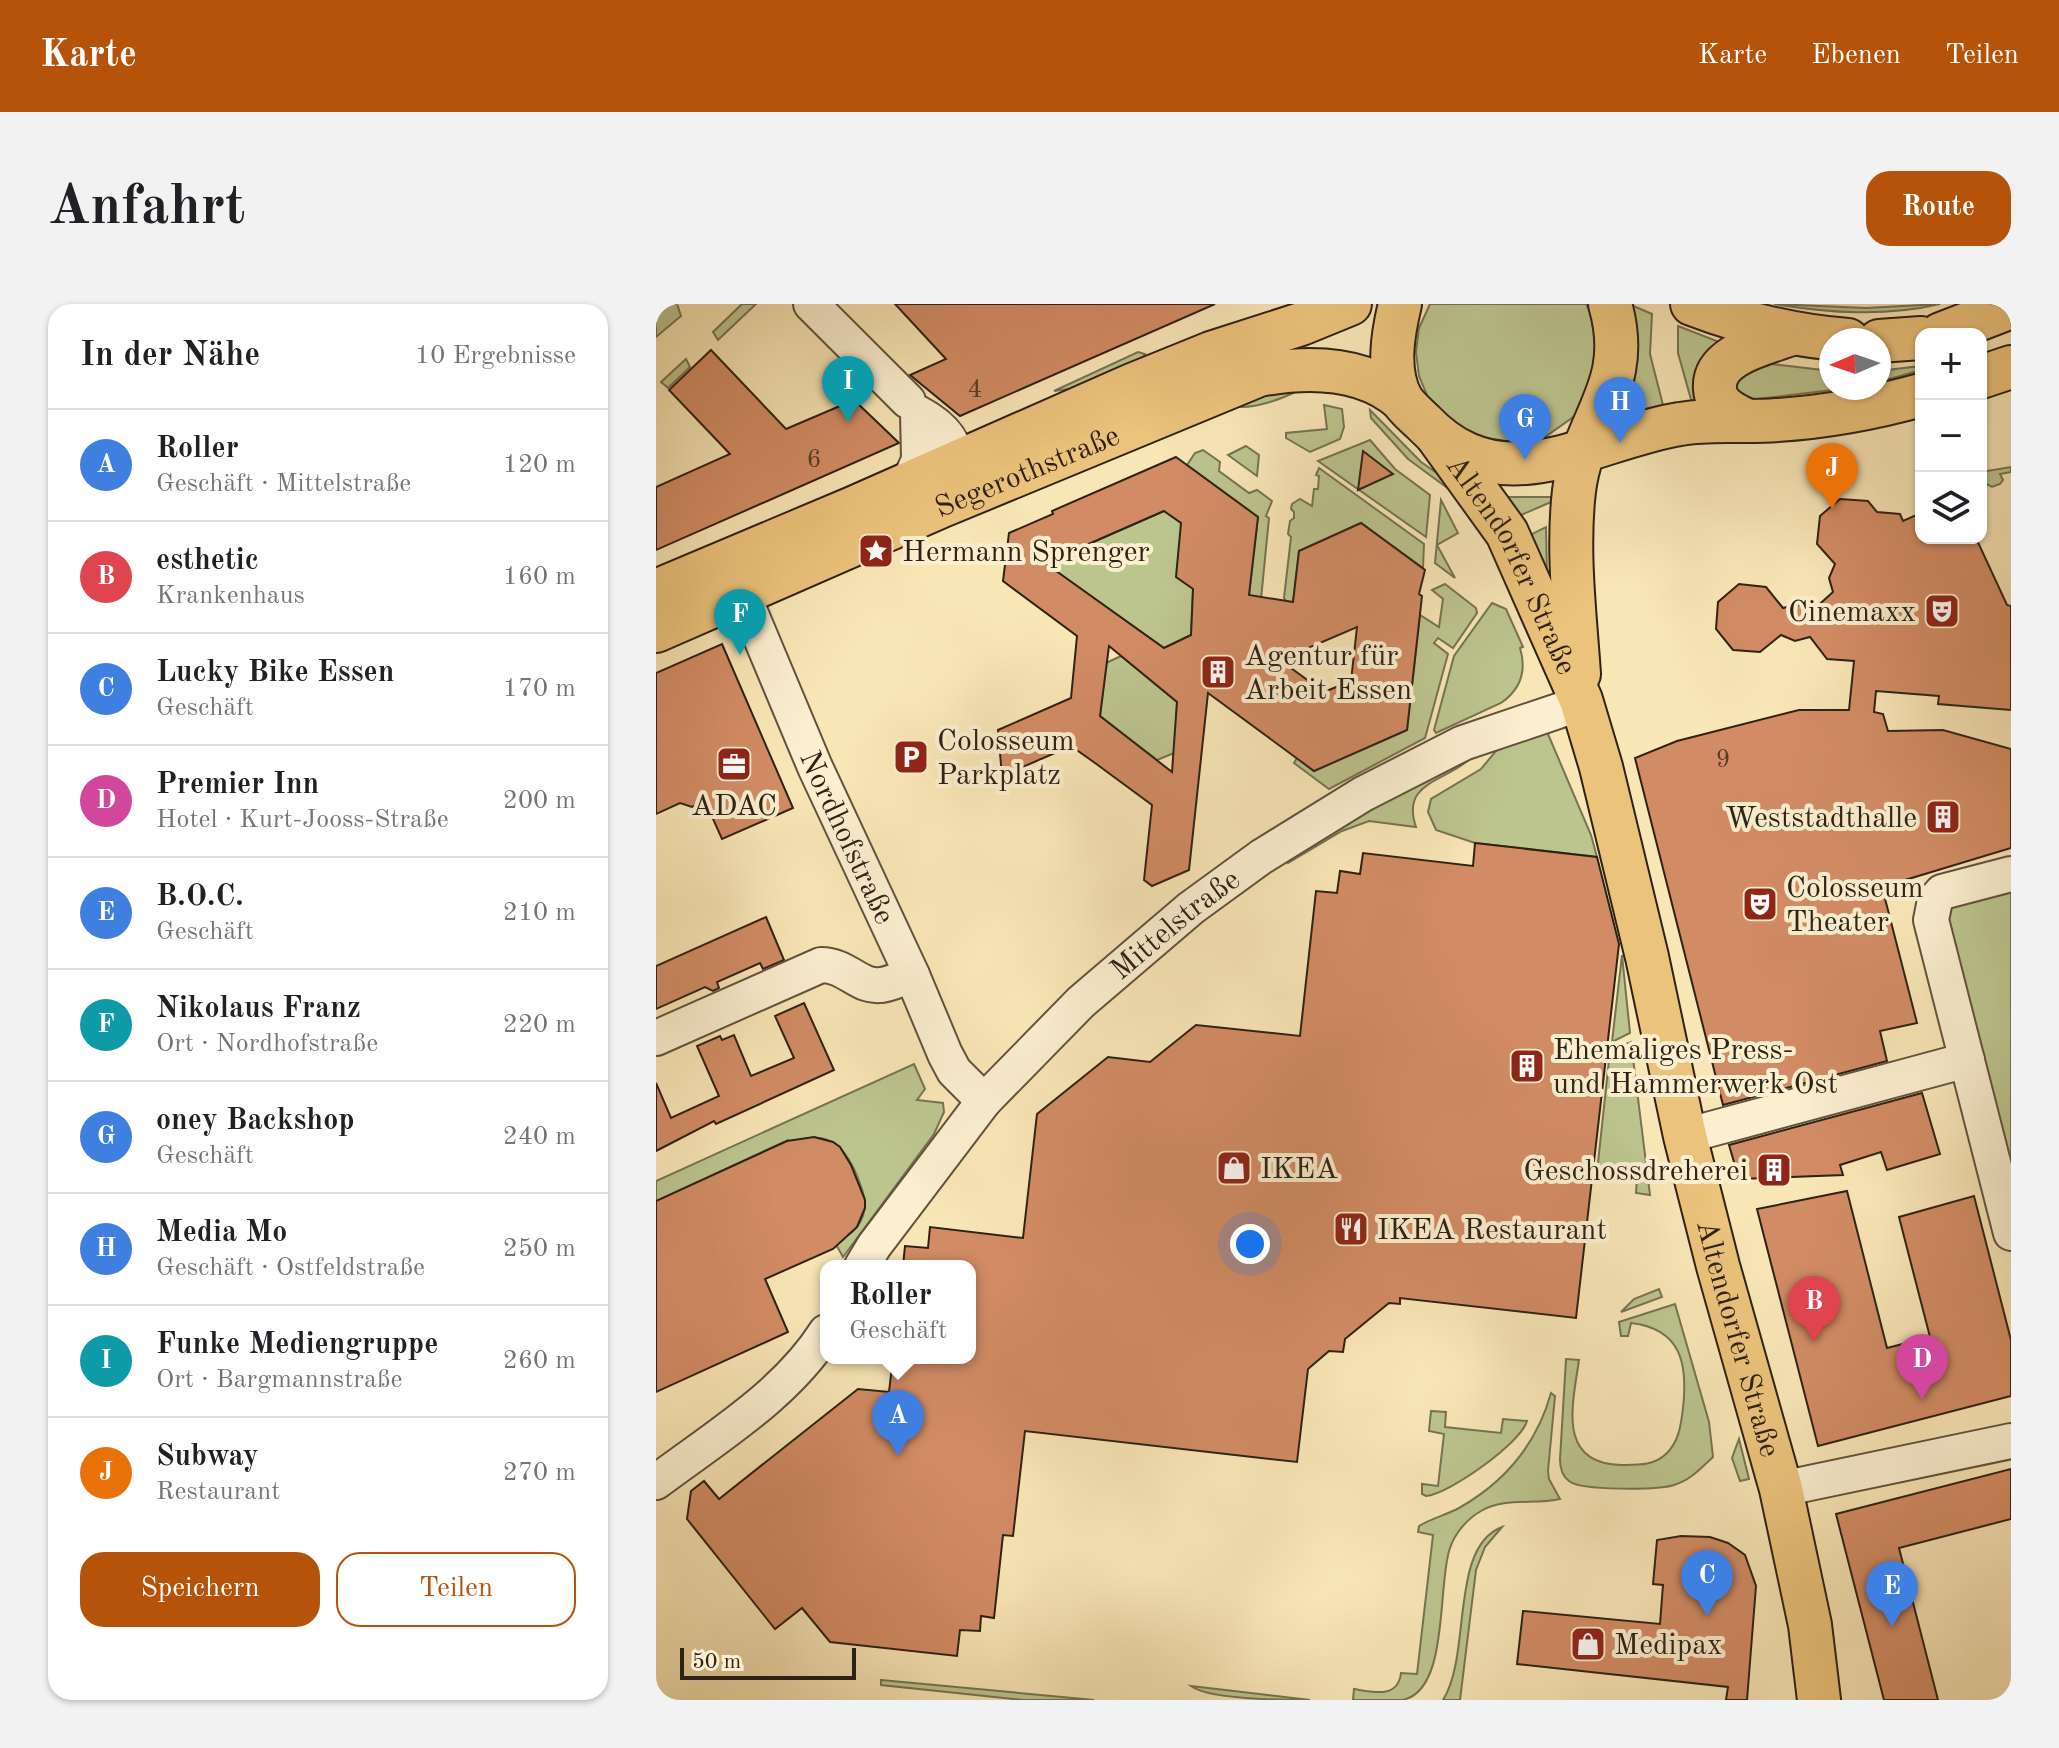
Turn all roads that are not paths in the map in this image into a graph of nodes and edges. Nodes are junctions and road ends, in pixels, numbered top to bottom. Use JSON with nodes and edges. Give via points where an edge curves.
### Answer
{"nodes":[{"id":1,"x":811,"y":304,"type":"edge"},
{"id":2,"x":1350,"y":304,"type":"edge"},
{"id":3,"x":1610,"y":304,"type":"edge"},
{"id":4,"x":1692,"y":304,"type":"edge"},
{"id":5,"x":2011,"y":307,"type":"edge"},
{"id":6,"x":1402,"y":308,"type":"edge"},
{"id":7,"x":1308,"y":314,"type":"edge"},
{"id":8,"x":1957,"y":328,"type":"edge"},
{"id":9,"x":1791,"y":334,"type":"junction"},
{"id":10,"x":1819,"y":337,"type":"edge"},
{"id":11,"x":1915,"y":338,"type":"edge"},
{"id":12,"x":1891,"y":340,"type":"edge"},
{"id":13,"x":2011,"y":367,"type":"edge"},
{"id":14,"x":1987,"y":375,"type":"edge"},
{"id":15,"x":1915,"y":397,"type":"edge"},
{"id":16,"x":1402,"y":400,"type":"junction"},
{"id":17,"x":908,"y":401,"type":"dead end"},
{"id":18,"x":1744,"y":419,"type":"junction"},
{"id":19,"x":1437,"y":436,"type":"junction"},
{"id":20,"x":1584,"y":450,"type":"junction"},
{"id":21,"x":957,"y":462,"type":"junction"},
{"id":22,"x":926,"y":494,"type":"junction"},
{"id":23,"x":735,"y":577,"type":"junction"},
{"id":24,"x":656,"y":591,"type":"edge"},
{"id":25,"x":656,"y":631,"type":"edge"},
{"id":26,"x":1581,"y":700,"type":"junction"},
{"id":27,"x":2011,"y":874,"type":"edge"},
{"id":28,"x":912,"y":975,"type":"junction"},
{"id":29,"x":656,"y":1038,"type":"edge"},
{"id":30,"x":1964,"y":1048,"type":"junction"},
{"id":31,"x":984,"y":1101,"type":"junction"},
{"id":32,"x":1685,"y":1136,"type":"junction"},
{"id":33,"x":2011,"y":1233,"type":"edge"},
{"id":34,"x":866,"y":1260,"type":"edge"},
{"id":35,"x":820,"y":1342,"type":"edge"},
{"id":36,"x":2011,"y":1441,"type":"edge"},
{"id":37,"x":656,"y":1482,"type":"edge"},
{"id":38,"x":1781,"y":1489,"type":"junction"},
{"id":39,"x":1819,"y":1700,"type":"edge"}],
"edges":[{"from":1,"to":17,"type":"street"},
{"from":2,"to":7,"type":"main road","name":"Segerothstraße"},
{"from":3,"to":20,"type":"main road","name":"Altendorfer Straße","via":[[1617,338],[1615,374]]},
{"from":4,"to":9,"type":"main road"},
{"from":5,"to":8,"type":"main road"},
{"from":6,"to":16,"type":"main road","via":[[1393,364]]},
{"from":7,"to":21,"type":"main road","name":"Segerothstraße"},
{"from":9,"to":10,"type":"main road"},
{"from":9,"to":18,"type":"main road","via":[[1730,360],[1717,373],[1719,401]]},
{"from":11,"to":12,"type":"main road"},
{"from":13,"to":14,"type":"main road"},
{"from":15,"to":18,"type":"main road","via":[[1833,414]]},
{"from":16,"to":19,"type":"main road","name":"Segerothstraße"},
{"from":16,"to":22,"type":"main road","name":"Segerothstraße","via":[[1375,382],[1338,372],[1296,369],[1259,375]]},
{"from":18,"to":20,"type":"main road","via":[[1680,423]]},
{"from":19,"to":20,"type":"main road","via":[[1475,458],[1509,464],[1545,462]]},
{"from":19,"to":26,"type":"main road","name":"Altendorfer Straße","via":[[1507,533]]},
{"from":20,"to":26,"type":"main road","name":"Altendorfer Straße","via":[[1573,523]]},
{"from":21,"to":22,"type":"main road","name":"Segerothstraße"},
{"from":21,"to":22,"type":"street","via":[[942,427],[918,413]]},
{"from":22,"to":23,"type":"main road","name":"Segerothstraße"},
{"from":23,"to":24,"type":"main road","name":"Segerothstraße"},
{"from":23,"to":25,"type":"main road","name":"Segerothstraße"},
{"from":23,"to":28,"type":"street","name":"Nordhofstraße"},
{"from":26,"to":31,"type":"street","name":"Mittelstraße","via":[[1463,743],[1363,794],[1261,857],[1081,1002]]},
{"from":26,"to":32,"type":"main road","name":"Altendorfer Straße","via":[[1647,957]]},
{"from":27,"to":30,"type":"street","via":[[1942,892],[1932,910]]},
{"from":28,"to":29,"type":"street","via":[[866,984],[835,965],[821,965]]},
{"from":28,"to":31,"type":"street","name":"Nordhofstraße","via":[[954,1071]]},
{"from":30,"to":32,"type":"street"},
{"from":30,"to":33,"type":"street"},
{"from":31,"to":34,"type":"street","name":"Mittelstraße"},
{"from":32,"to":38,"type":"main road","name":"Altendorfer Straße"},
{"from":35,"to":37,"type":"street","via":[[781,1386]]},
{"from":36,"to":38,"type":"street"},
{"from":38,"to":39,"type":"main road","name":"Altendorfer Straße","via":[[1810,1625]]}]}
